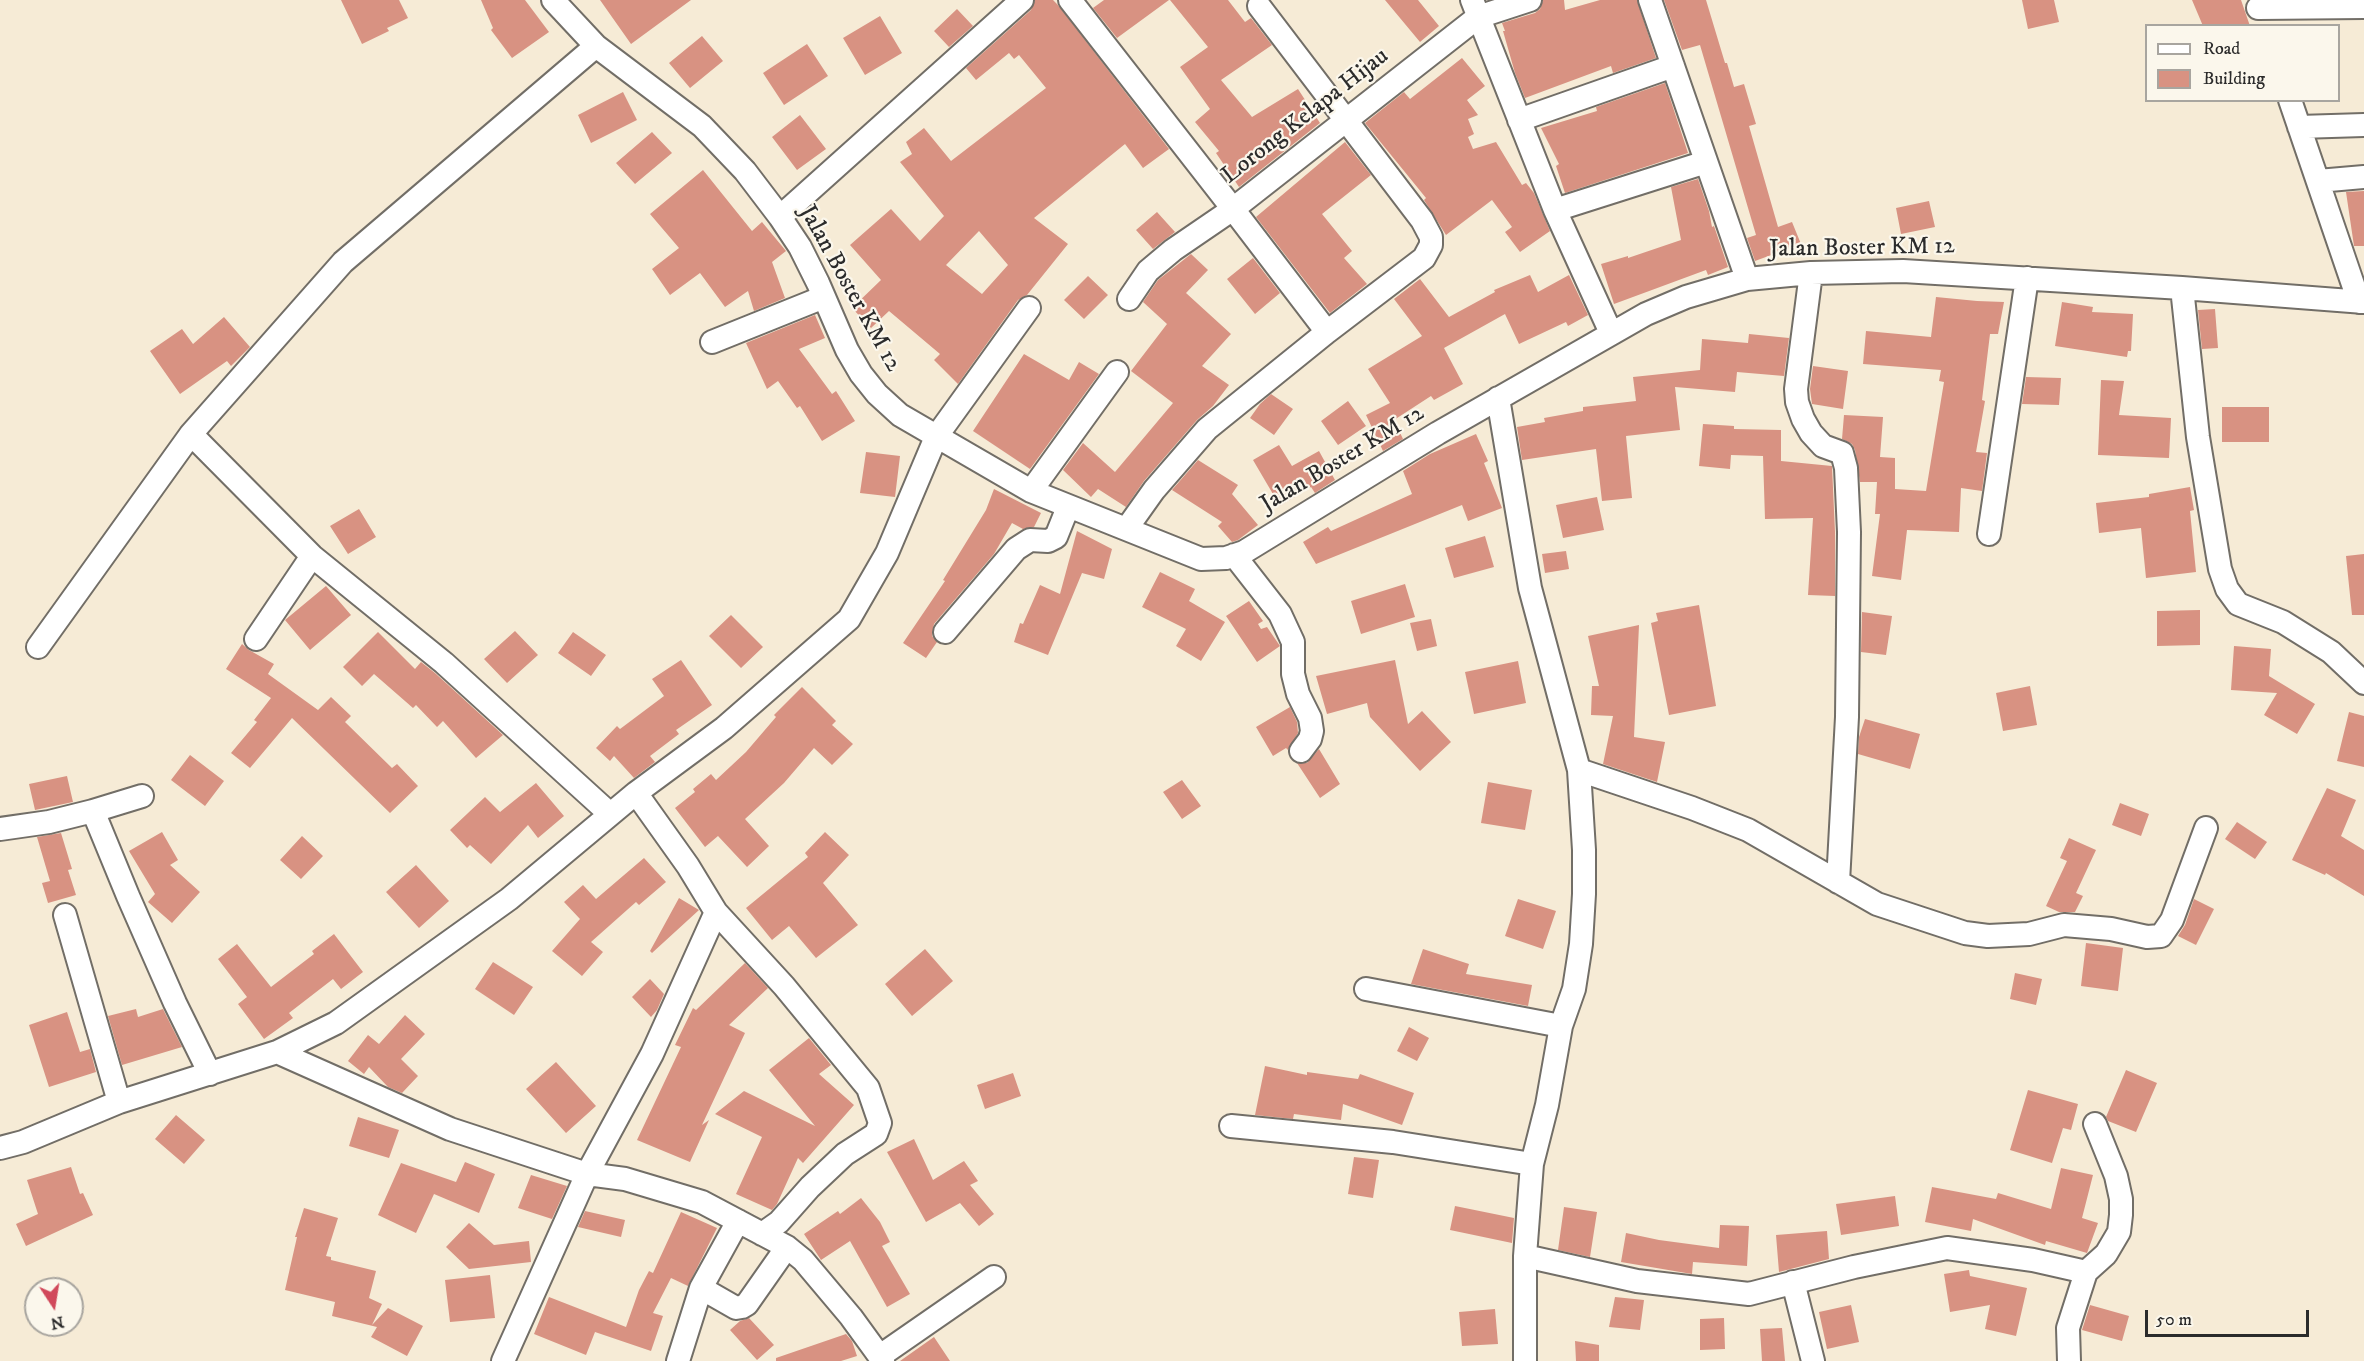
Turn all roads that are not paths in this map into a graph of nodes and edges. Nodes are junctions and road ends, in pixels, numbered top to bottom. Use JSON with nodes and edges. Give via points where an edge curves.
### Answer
{"nodes":[{"id":1,"x":553,"y":0,"type":"edge"},
{"id":2,"x":1022,"y":0,"type":"edge"},
{"id":3,"x":1070,"y":0,"type":"edge"},
{"id":4,"x":1530,"y":0,"type":"edge"},
{"id":5,"x":1650,"y":0,"type":"edge"},
{"id":6,"x":1260,"y":6,"type":"dead end"},
{"id":7,"x":2364,"y":7,"type":"edge"},
{"id":8,"x":1475,"y":8,"type":"edge"},
{"id":9,"x":2259,"y":11,"type":"edge"},
{"id":10,"x":597,"y":46,"type":"junction"},
{"id":11,"x":1673,"y":66,"type":"junction"},
{"id":12,"x":2291,"y":102,"type":"edge"},
{"id":13,"x":1346,"y":120,"type":"junction"},
{"id":14,"x":1519,"y":120,"type":"junction"},
{"id":15,"x":2364,"y":124,"type":"edge"},
{"id":16,"x":2299,"y":127,"type":"junction"},
{"id":17,"x":1706,"y":162,"type":"junction"},
{"id":18,"x":2364,"y":177,"type":"edge"},
{"id":19,"x":2318,"y":181,"type":"junction"},
{"id":20,"x":1233,"y":209,"type":"junction"},
{"id":21,"x":1555,"y":210,"type":"junction"},
{"id":22,"x":780,"y":217,"type":"junction"},
{"id":23,"x":1811,"y":273,"type":"junction"},
{"id":24,"x":2027,"y":278,"type":"junction"},
{"id":25,"x":1747,"y":279,"type":"junction"},
{"id":26,"x":2182,"y":288,"type":"junction"},
{"id":27,"x":824,"y":297,"type":"junction"},
{"id":28,"x":1129,"y":299,"type":"dead end"},
{"id":29,"x":2361,"y":302,"type":"edge"},
{"id":30,"x":1029,"y":308,"type":"dead end"},
{"id":31,"x":1327,"y":332,"type":"junction"},
{"id":32,"x":1611,"y":333,"type":"junction"},
{"id":33,"x":712,"y":342,"type":"dead end"},
{"id":34,"x":1117,"y":372,"type":"dead end"},
{"id":35,"x":1498,"y":398,"type":"junction"},
{"id":36,"x":191,"y":434,"type":"junction"},
{"id":37,"x":936,"y":437,"type":"junction"},
{"id":38,"x":1030,"y":491,"type":"junction"},
{"id":39,"x":1068,"y":507,"type":"junction"},
{"id":40,"x":1127,"y":528,"type":"junction"},
{"id":41,"x":1989,"y":534,"type":"dead end"},
{"id":42,"x":1234,"y":555,"type":"junction"},
{"id":43,"x":312,"y":556,"type":"junction"},
{"id":44,"x":945,"y":633,"type":"dead end"},
{"id":45,"x":256,"y":639,"type":"dead end"},
{"id":46,"x":38,"y":647,"type":"dead end"},
{"id":47,"x":2364,"y":683,"type":"edge"},
{"id":48,"x":1301,"y":751,"type":"dead end"},
{"id":49,"x":1579,"y":770,"type":"junction"},
{"id":50,"x":636,"y":793,"type":"junction"},
{"id":51,"x":142,"y":796,"type":"dead end"},
{"id":52,"x":93,"y":811,"type":"junction"},
{"id":53,"x":610,"y":814,"type":"junction"},
{"id":54,"x":0,"y":828,"type":"edge"},
{"id":55,"x":2206,"y":828,"type":"dead end"},
{"id":56,"x":1838,"y":882,"type":"junction"},
{"id":57,"x":716,"y":912,"type":"junction"},
{"id":58,"x":65,"y":915,"type":"dead end"},
{"id":59,"x":1366,"y":989,"type":"dead end"},
{"id":60,"x":1561,"y":1026,"type":"junction"},
{"id":61,"x":277,"y":1052,"type":"junction"},
{"id":62,"x":210,"y":1074,"type":"junction"},
{"id":63,"x":119,"y":1102,"type":"junction"},
{"id":64,"x":2095,"y":1124,"type":"dead end"},
{"id":65,"x":1231,"y":1126,"type":"dead end"},
{"id":66,"x":0,"y":1148,"type":"edge"},
{"id":67,"x":1532,"y":1164,"type":"junction"},
{"id":68,"x":587,"y":1174,"type":"junction"},
{"id":69,"x":738,"y":1221,"type":"junction"},
{"id":70,"x":762,"y":1234,"type":"junction"},
{"id":71,"x":787,"y":1247,"type":"junction"},
{"id":72,"x":1526,"y":1256,"type":"junction"},
{"id":73,"x":2086,"y":1272,"type":"junction"},
{"id":74,"x":994,"y":1277,"type":"dead end"},
{"id":75,"x":1794,"y":1282,"type":"junction"},
{"id":76,"x":701,"y":1288,"type":"junction"},
{"id":77,"x":882,"y":1358,"type":"edge"},
{"id":78,"x":503,"y":1361,"type":"edge"},
{"id":79,"x":678,"y":1361,"type":"edge"},
{"id":80,"x":1525,"y":1361,"type":"edge"},
{"id":81,"x":1813,"y":1361,"type":"edge"},
{"id":82,"x":2069,"y":1361,"type":"edge"}],
"edges":[{"from":1,"to":10,"type":"street","name":"Jalan Boster KM 12"},
{"from":2,"to":22,"type":"street"},
{"from":3,"to":20,"type":"street","name":"Lorong Kelapa Hijau"},
{"from":4,"to":8,"type":"street"},
{"from":5,"to":11,"type":"street"},
{"from":6,"to":13,"type":"street"},
{"from":7,"to":9,"type":"street"},
{"from":8,"to":13,"type":"street","name":"Lorong Kelapa Hijau"},
{"from":8,"to":14,"type":"street"},
{"from":10,"to":22,"type":"street","name":"Jalan Boster KM 12","via":[[702,126],[745,171]]},
{"from":10,"to":36,"type":"street","via":[[343,262]]},
{"from":11,"to":14,"type":"street"},
{"from":11,"to":17,"type":"street"},
{"from":12,"to":16,"type":"street"},
{"from":13,"to":20,"type":"street","name":"Lorong Kelapa Hijau"},
{"from":13,"to":31,"type":"street","via":[[1422,220],[1431,245],[1424,258]]},
{"from":14,"to":21,"type":"street"},
{"from":15,"to":16,"type":"street"},
{"from":16,"to":19,"type":"street"},
{"from":17,"to":21,"type":"street"},
{"from":17,"to":25,"type":"street"},
{"from":18,"to":19,"type":"street"},
{"from":19,"to":29,"type":"street"},
{"from":20,"to":28,"type":"street","via":[[1148,271]]},
{"from":20,"to":31,"type":"street"},
{"from":21,"to":32,"type":"street"},
{"from":22,"to":27,"type":"street","name":"Jalan Boster KM 12","via":[[800,247]]},
{"from":23,"to":24,"type":"street","name":"Jalan Boster KM 12","via":[[1904,271]]},
{"from":23,"to":25,"type":"street","name":"Jalan Boster KM 12"},
{"from":23,"to":56,"type":"street","via":[[1797,402],[1811,433],[1823,446],[1842,453],[1849,532],[1847,717]]},
{"from":24,"to":26,"type":"street","name":"Jalan Boster KM 12"},
{"from":24,"to":41,"type":"street"},
{"from":25,"to":32,"type":"street","name":"Jalan Boster KM 12","via":[[1686,297]]},
{"from":26,"to":29,"type":"street","name":"Jalan Boster KM 12"},
{"from":26,"to":47,"type":"street","via":[[2198,437],[2220,569],[2227,589],[2238,604],[2283,622],[2331,652]]},
{"from":27,"to":33,"type":"street"},
{"from":27,"to":37,"type":"street","name":"Jalan Boster KM 12","via":[[847,350],[877,394],[900,415]]},
{"from":30,"to":37,"type":"street"},
{"from":31,"to":40,"type":"street","via":[[1207,429]]},
{"from":32,"to":35,"type":"street","name":"Jalan Boster KM 12"},
{"from":34,"to":38,"type":"street"},
{"from":35,"to":42,"type":"street","name":"Jalan Boster KM 12"},
{"from":35,"to":49,"type":"street","via":[[1530,588]]},
{"from":36,"to":43,"type":"street"},
{"from":36,"to":46,"type":"street"},
{"from":37,"to":38,"type":"street","name":"Jalan Boster KM 12"},
{"from":37,"to":50,"type":"street","via":[[887,553],[849,619],[724,728]]},
{"from":38,"to":39,"type":"street","name":"Jalan Boster KM 12"},
{"from":39,"to":40,"type":"street","name":"Jalan Boster KM 12"},
{"from":39,"to":44,"type":"street","via":[[1056,537],[1030,540],[1016,549]]},
{"from":40,"to":42,"type":"street","name":"Jalan Boster KM 12","via":[[1201,559]]},
{"from":42,"to":48,"type":"street","via":[[1280,614],[1293,642],[1293,674],[1312,730]]},
{"from":43,"to":45,"type":"street"},
{"from":43,"to":53,"type":"street","via":[[444,663]]},
{"from":49,"to":56,"type":"street","via":[[1748,830]]},
{"from":49,"to":60,"type":"street","via":[[1584,850],[1582,934],[1574,989]]},
{"from":50,"to":53,"type":"street"},
{"from":50,"to":57,"type":"street"},
{"from":51,"to":52,"type":"street"},
{"from":52,"to":54,"type":"street"},
{"from":52,"to":62,"type":"street","via":[[175,1003]]},
{"from":53,"to":61,"type":"street","via":[[509,899],[336,1023]]},
{"from":55,"to":56,"type":"street","via":[[2172,920],[2161,936],[2064,925],[2008,936],[1965,933],[1877,904]]},
{"from":57,"to":68,"type":"street","via":[[652,1054]]},
{"from":57,"to":70,"type":"street","via":[[784,986],[868,1088],[880,1124],[876,1134],[845,1154],[779,1222]]},
{"from":58,"to":63,"type":"street"},
{"from":59,"to":60,"type":"street"},
{"from":60,"to":67,"type":"street"},
{"from":61,"to":62,"type":"street"},
{"from":61,"to":68,"type":"street","via":[[450,1129]]},
{"from":62,"to":63,"type":"street"},
{"from":63,"to":66,"type":"street","via":[[23,1143]]},
{"from":64,"to":73,"type":"street","via":[[2116,1176],[2121,1215],[2119,1232],[2106,1254]]},
{"from":65,"to":67,"type":"street","via":[[1393,1142]]},
{"from":67,"to":72,"type":"street"},
{"from":68,"to":69,"type":"street","via":[[625,1179],[702,1202]]},
{"from":68,"to":78,"type":"street"},
{"from":69,"to":70,"type":"street"},
{"from":69,"to":76,"type":"street"},
{"from":70,"to":71,"type":"street"},
{"from":71,"to":76,"type":"street","via":[[742,1307],[736,1308]]},
{"from":71,"to":77,"type":"street","via":[[852,1317]]},
{"from":72,"to":75,"type":"street","via":[[1636,1281],[1749,1294]]},
{"from":72,"to":80,"type":"street"},
{"from":73,"to":75,"type":"street","via":[[1947,1248]]},
{"from":73,"to":82,"type":"street","via":[[2068,1328]]},
{"from":74,"to":77,"type":"street"},
{"from":75,"to":81,"type":"street"},
{"from":76,"to":79,"type":"street"}]}
